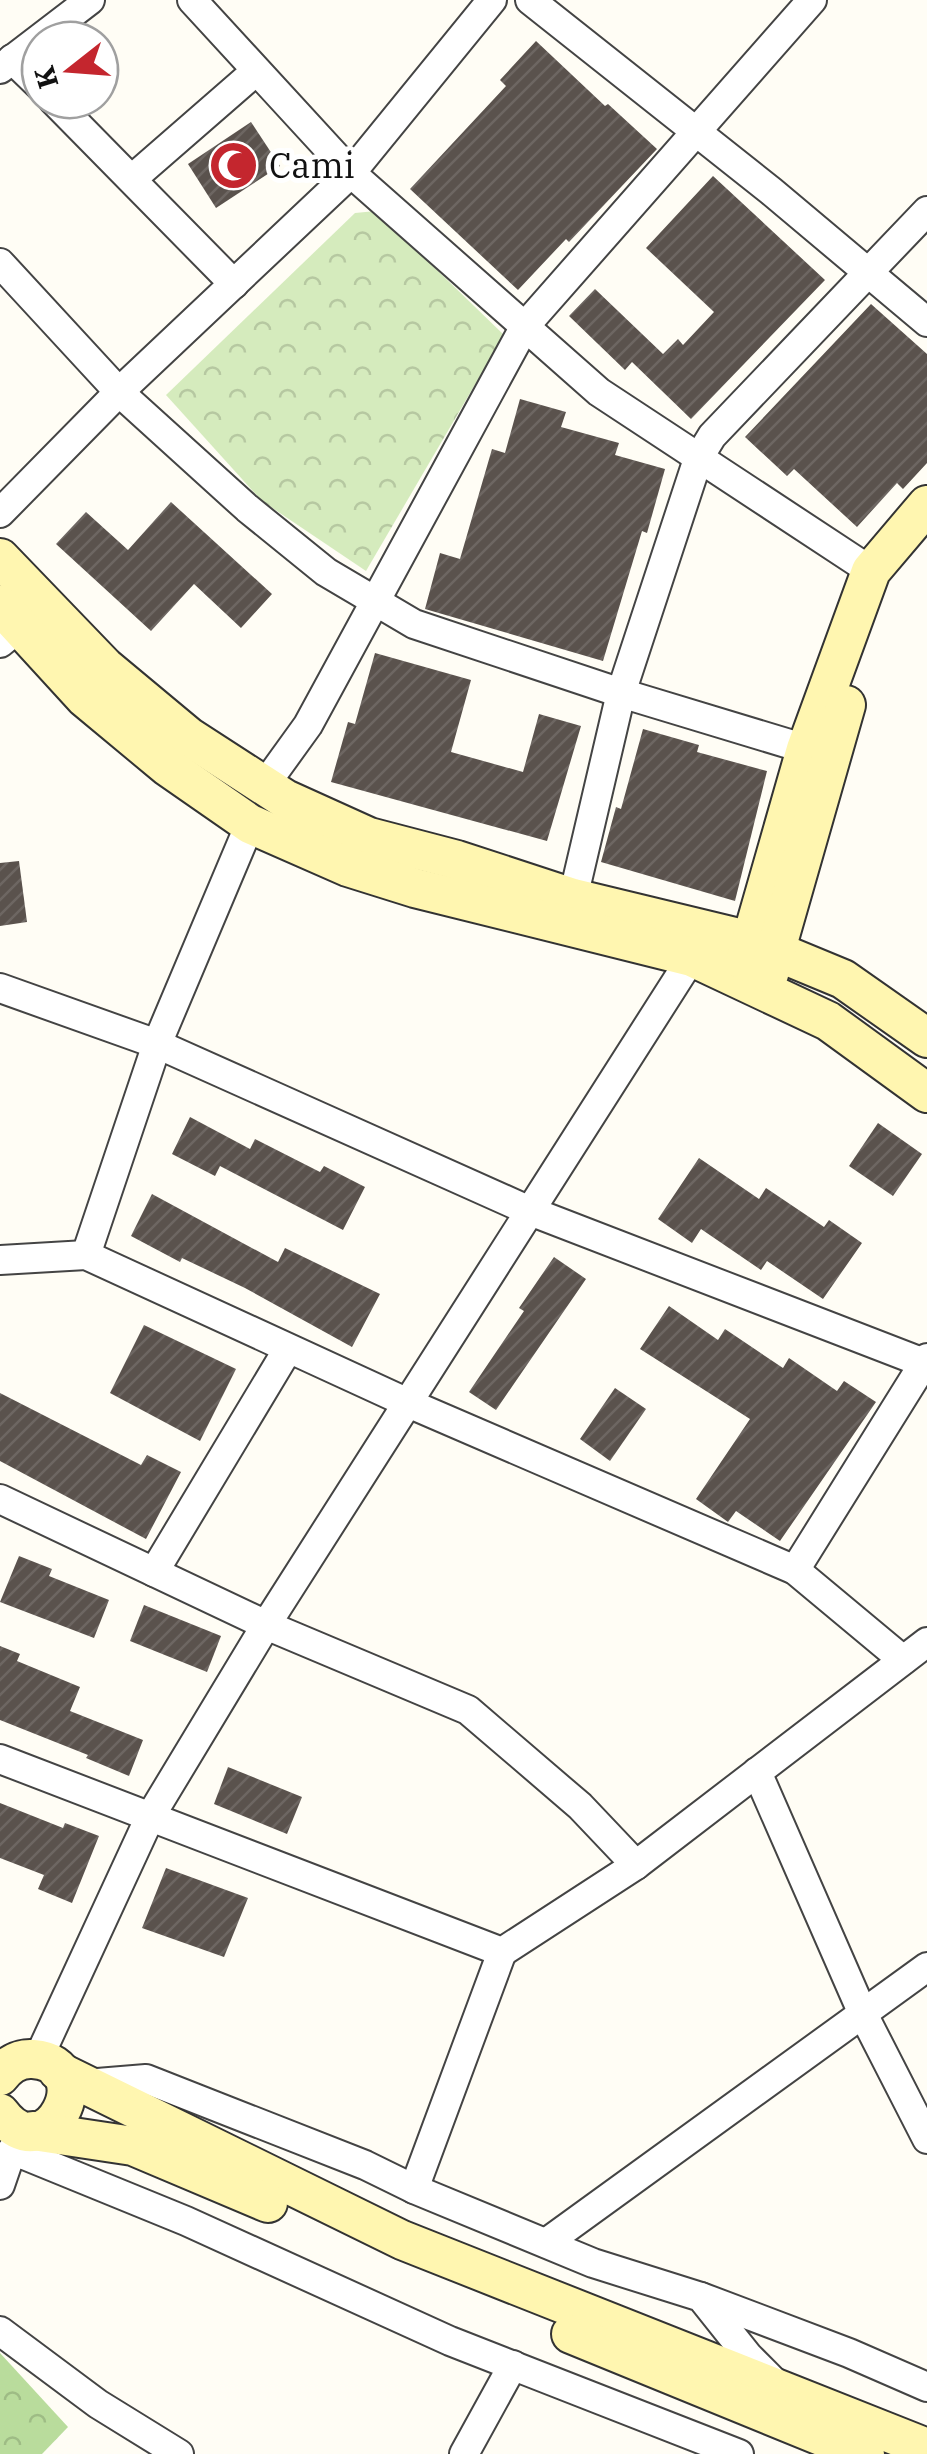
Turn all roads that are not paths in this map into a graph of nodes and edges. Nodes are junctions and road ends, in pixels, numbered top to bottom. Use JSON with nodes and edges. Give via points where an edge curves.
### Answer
{"nodes":[{"id":1,"x":90,"y":0,"type":"edge"},
{"id":2,"x":192,"y":0,"type":"edge"},
{"id":3,"x":492,"y":0,"type":"edge"},
{"id":4,"x":530,"y":0,"type":"edge"},
{"id":5,"x":812,"y":0,"type":"edge"},
{"id":6,"x":6,"y":64,"type":"edge"},
{"id":7,"x":256,"y":71,"type":"junction"},
{"id":8,"x":74,"y":120,"type":"edge"},
{"id":9,"x":694,"y":130,"type":"junction"},
{"id":10,"x":351,"y":174,"type":"junction"},
{"id":11,"x":132,"y":180,"type":"junction"},
{"id":12,"x":927,"y":211,"type":"edge"},
{"id":13,"x":0,"y":263,"type":"edge"},
{"id":14,"x":866,"y":272,"type":"junction"},
{"id":15,"x":234,"y":284,"type":"junction"},
{"id":16,"x":927,"y":322,"type":"edge"},
{"id":17,"x":525,"y":326,"type":"junction"},
{"id":18,"x":119,"y":392,"type":"junction"},
{"id":19,"x":698,"y":459,"type":"junction"},
{"id":20,"x":927,"y":505,"type":"edge"},
{"id":21,"x":0,"y":513,"type":"edge"},
{"id":22,"x":927,"y":541,"type":"edge"},
{"id":23,"x":0,"y":558,"type":"edge"},
{"id":24,"x":870,"y":572,"type":"junction"},
{"id":25,"x":375,"y":601,"type":"junction"},
{"id":26,"x":7,"y":625,"type":"edge"},
{"id":27,"x":620,"y":692,"type":"junction"},
{"id":28,"x":806,"y":749,"type":"junction"},
{"id":29,"x":264,"y":786,"type":"junction"},
{"id":30,"x":250,"y":824,"type":"junction"},
{"id":31,"x":573,"y":898,"type":"junction"},
{"id":32,"x":764,"y":946,"type":"junction"},
{"id":33,"x":692,"y":956,"type":"junction"},
{"id":34,"x":752,"y":985,"type":"junction"},
{"id":35,"x":0,"y":988,"type":"edge"},
{"id":36,"x":927,"y":1038,"type":"edge"},
{"id":37,"x":158,"y":1044,"type":"junction"},
{"id":38,"x":927,"y":1093,"type":"edge"},
{"id":39,"x":530,"y":1211,"type":"junction"},
{"id":40,"x":86,"y":1255,"type":"junction"},
{"id":41,"x":0,"y":1260,"type":"edge"},
{"id":42,"x":288,"y":1349,"type":"junction"},
{"id":43,"x":926,"y":1360,"type":"edge"},
{"id":44,"x":408,"y":1404,"type":"junction"},
{"id":45,"x":0,"y":1499,"type":"edge"},
{"id":46,"x":794,"y":1570,"type":"junction"},
{"id":47,"x":154,"y":1572,"type":"junction"},
{"id":48,"x":266,"y":1625,"type":"junction"},
{"id":49,"x":927,"y":1642,"type":"edge"},
{"id":50,"x":903,"y":1660,"type":"junction"},
{"id":51,"x":0,"y":1759,"type":"edge"},
{"id":52,"x":758,"y":1772,"type":"junction"},
{"id":53,"x":150,"y":1817,"type":"junction"},
{"id":54,"x":636,"y":1864,"type":"junction"},
{"id":55,"x":502,"y":1952,"type":"junction"},
{"id":56,"x":927,"y":1967,"type":"edge"},
{"id":57,"x":863,"y":2014,"type":"junction"},
{"id":58,"x":0,"y":2046,"type":"edge"},
{"id":59,"x":60,"y":2071,"type":"junction"},
{"id":60,"x":0,"y":2076,"type":"edge"},
{"id":61,"x":9,"y":2127,"type":"edge"},
{"id":62,"x":927,"y":2138,"type":"edge"},
{"id":63,"x":0,"y":2185,"type":"edge"},
{"id":64,"x":414,"y":2189,"type":"junction"},
{"id":65,"x":546,"y":2244,"type":"junction"},
{"id":66,"x":702,"y":2297,"type":"junction"},
{"id":67,"x":0,"y":2331,"type":"edge"},
{"id":68,"x":513,"y":2365,"type":"junction"},
{"id":69,"x":927,"y":2386,"type":"edge"},
{"id":70,"x":782,"y":2390,"type":"junction"},
{"id":71,"x":927,"y":2448,"type":"edge"},
{"id":72,"x":180,"y":2454,"type":"edge"},
{"id":73,"x":464,"y":2454,"type":"edge"},
{"id":74,"x":739,"y":2454,"type":"edge"},
{"id":75,"x":865,"y":2454,"type":"edge"}],
"edges":[{"from":1,"to":6,"type":"street"},
{"from":2,"to":7,"type":"street"},
{"from":3,"to":10,"type":"street"},
{"from":4,"to":9,"type":"street"},
{"from":5,"to":9,"type":"street"},
{"from":7,"to":10,"type":"street"},
{"from":7,"to":11,"type":"street"},
{"from":8,"to":11,"type":"street"},
{"from":9,"to":14,"type":"street"},
{"from":9,"to":17,"type":"street"},
{"from":10,"to":15,"type":"street"},
{"from":10,"to":17,"type":"street"},
{"from":11,"to":15,"type":"street"},
{"from":12,"to":14,"type":"street"},
{"from":13,"to":18,"type":"street"},
{"from":14,"to":16,"type":"street"},
{"from":14,"to":19,"type":"street"},
{"from":15,"to":18,"type":"street"},
{"from":17,"to":19,"type":"street","via":[[599,392]]},
{"from":17,"to":25,"type":"street"},
{"from":18,"to":21,"type":"street"},
{"from":18,"to":25,"type":"street","via":[[246,508],[326,572]]},
{"from":19,"to":24,"type":"street"},
{"from":19,"to":27,"type":"street"},
{"from":20,"to":24,"type":"street"},
{"from":22,"to":32,"type":"street","via":[[887,591],[865,640]]},
{"from":23,"to":29,"type":"street","via":[[105,667],[189,737]]},
{"from":24,"to":28,"type":"street"},
{"from":25,"to":27,"type":"street","via":[[414,624]]},
{"from":25,"to":29,"type":"street","via":[[308,726]]},
{"from":26,"to":30,"type":"street","via":[[168,767]]},
{"from":27,"to":28,"type":"street"},
{"from":27,"to":31,"type":"street"},
{"from":28,"to":32,"type":"street"},
{"from":29,"to":31,"type":"street","via":[[370,838]]},
{"from":30,"to":33,"type":"street","via":[[348,868],[414,888]]},
{"from":30,"to":37,"type":"street"},
{"from":31,"to":32,"type":"street"},
{"from":32,"to":34,"type":"street"},
{"from":32,"to":36,"type":"street","via":[[843,979]]},
{"from":33,"to":34,"type":"street"},
{"from":33,"to":39,"type":"street"},
{"from":34,"to":38,"type":"street","via":[[828,1020]]},
{"from":35,"to":37,"type":"street"},
{"from":37,"to":39,"type":"street"},
{"from":37,"to":40,"type":"street"},
{"from":39,"to":43,"type":"street"},
{"from":39,"to":44,"type":"street"},
{"from":40,"to":41,"type":"street"},
{"from":40,"to":42,"type":"street"},
{"from":42,"to":44,"type":"street"},
{"from":42,"to":47,"type":"street"},
{"from":43,"to":46,"type":"street"},
{"from":44,"to":46,"type":"street"},
{"from":44,"to":48,"type":"street"},
{"from":45,"to":47,"type":"street"},
{"from":46,"to":50,"type":"street"},
{"from":47,"to":48,"type":"street"},
{"from":48,"to":53,"type":"street"},
{"from":48,"to":54,"type":"street","via":[[468,1710]]},
{"from":49,"to":50,"type":"street"},
{"from":50,"to":52,"type":"street"},
{"from":51,"to":53,"type":"street"},
{"from":52,"to":54,"type":"street"},
{"from":52,"to":57,"type":"street"},
{"from":53,"to":55,"type":"street"},
{"from":53,"to":59,"type":"street"},
{"from":54,"to":55,"type":"street"},
{"from":55,"to":64,"type":"street"},
{"from":56,"to":57,"type":"street"},
{"from":57,"to":62,"type":"street"},
{"from":57,"to":65,"type":"street"},
{"from":58,"to":59,"type":"street"},
{"from":59,"to":60,"type":"street","via":[[14,2063]]},
{"from":59,"to":61,"type":"street","via":[[66,2103],[54,2122]]},
{"from":59,"to":64,"type":"street","via":[[146,2079]]},
{"from":59,"to":70,"type":"street","via":[[402,2240]]},
{"from":61,"to":63,"type":"street"},
{"from":61,"to":68,"type":"street","via":[[186,2221]]},
{"from":61,"to":75,"type":"street","via":[[160,2156],[351,2243]]},
{"from":64,"to":65,"type":"street"},
{"from":65,"to":66,"type":"street"},
{"from":66,"to":69,"type":"street"},
{"from":66,"to":70,"type":"street"},
{"from":67,"to":72,"type":"street"},
{"from":68,"to":73,"type":"street"},
{"from":68,"to":74,"type":"street"},
{"from":70,"to":71,"type":"street"}]}
